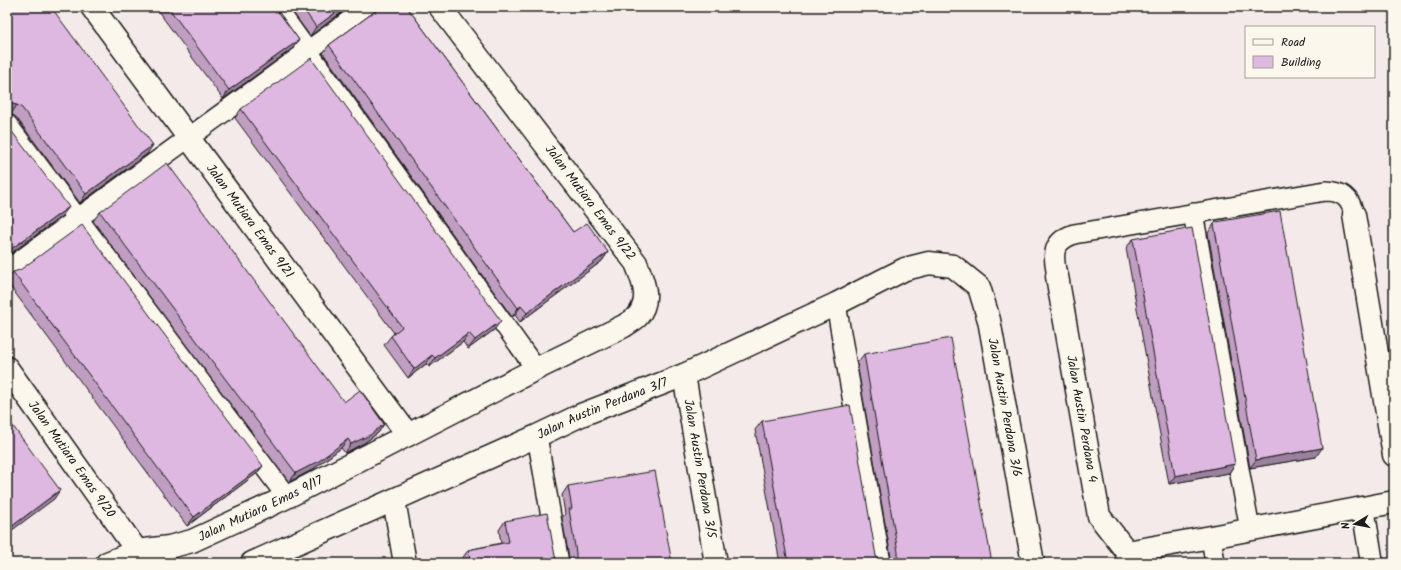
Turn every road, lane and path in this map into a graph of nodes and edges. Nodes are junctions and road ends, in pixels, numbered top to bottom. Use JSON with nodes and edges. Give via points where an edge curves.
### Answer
{"nodes":[{"id":1,"x":92,"y":7,"type":"edge"},
{"id":2,"x":276,"y":7,"type":"edge"},
{"id":3,"x":368,"y":7,"type":"edge"},
{"id":4,"x":440,"y":7,"type":"edge"},
{"id":5,"x":308,"y":51,"type":"junction"},
{"id":6,"x":7,"y":124,"type":"edge"},
{"id":7,"x":189,"y":138,"type":"junction"},
{"id":8,"x":1193,"y":213,"type":"junction"},
{"id":9,"x":1354,"y":215,"type":"joint"},
{"id":10,"x":78,"y":218,"type":"junction"},
{"id":11,"x":953,"y":266,"type":"joint"},
{"id":12,"x":7,"y":270,"type":"edge"},
{"id":13,"x":1057,"y":276,"type":"joint"},
{"id":14,"x":836,"y":304,"type":"junction"},
{"id":15,"x":7,"y":368,"type":"edge"},
{"id":16,"x":536,"y":369,"type":"junction"},
{"id":17,"x":684,"y":375,"type":"junction"},
{"id":18,"x":408,"y":435,"type":"junction"},
{"id":19,"x":537,"y":436,"type":"junction"},
{"id":20,"x":1394,"y":455,"type":"edge"},
{"id":21,"x":287,"y":497,"type":"junction"},
{"id":22,"x":394,"y":500,"type":"junction"},
{"id":23,"x":1394,"y":502,"type":"edge"},
{"id":24,"x":1363,"y":508,"type":"junction"},
{"id":25,"x":1250,"y":530,"type":"junction"},
{"id":26,"x":1211,"y":537,"type":"junction"},
{"id":27,"x":137,"y":550,"type":"junction"},
{"id":28,"x":1128,"y":557,"type":"edge"},
{"id":29,"x":107,"y":563,"type":"edge"},
{"id":30,"x":252,"y":563,"type":"edge"},
{"id":31,"x":405,"y":563,"type":"edge"},
{"id":32,"x":559,"y":563,"type":"edge"},
{"id":33,"x":716,"y":563,"type":"edge"},
{"id":34,"x":881,"y":563,"type":"edge"},
{"id":35,"x":1033,"y":563,"type":"edge"},
{"id":36,"x":1215,"y":563,"type":"edge"},
{"id":37,"x":1372,"y":563,"type":"edge"}],
"edges":[{"from":1,"to":7,"type":"street","name":"Jalan Mutiara Emas 9/21"},
{"from":2,"to":5,"type":"lane"},
{"from":3,"to":5,"type":"lane"},
{"from":4,"to":16,"type":"street","name":"Jalan Mutiara Emas 9/22","via":[[636,263],[645,285],[646,302],[637,317],[624,326]]},
{"from":5,"to":7,"type":"lane"},
{"from":5,"to":16,"type":"lane"},
{"from":6,"to":10,"type":"lane"},
{"from":7,"to":10,"type":"lane"},
{"from":7,"to":18,"type":"street","name":"Jalan Mutiara Emas 9/21"},
{"from":8,"to":9,"type":"lane","via":[[1334,191],[1350,202]]},
{"from":8,"to":13,"type":"lane","via":[[1065,237],[1058,243],[1054,252]]},
{"from":8,"to":25,"type":"lane"},
{"from":9,"to":20,"type":"street"},
{"from":10,"to":12,"type":"lane"},
{"from":10,"to":21,"type":"lane"},
{"from":11,"to":14,"type":"street","name":"Jalan Austin Perdana 3/7","via":[[930,263],[905,269]]},
{"from":11,"to":35,"type":"street","name":"Jalan Austin Perdana 3/6","via":[[980,287],[989,320]]},
{"from":13,"to":28,"type":"street","name":"Jalan Austin Perdana 4","via":[[1099,516]]},
{"from":14,"to":17,"type":"street","name":"Jalan Austin Perdana 3/7"},
{"from":14,"to":34,"type":"lane"},
{"from":15,"to":27,"type":"street","name":"Jalan Mutiara Emas 9/20"},
{"from":16,"to":18,"type":"street","name":"Jalan Mutiara Emas 9/22"},
{"from":17,"to":19,"type":"street","name":"Jalan Austin Perdana 3/7","via":[[581,415]]},
{"from":17,"to":33,"type":"street","name":"Jalan Austin Perdana 3/5"},
{"from":18,"to":21,"type":"street","name":"Jalan Mutiara Emas 9/17"},
{"from":19,"to":22,"type":"street","name":"Jalan Austin Perdana 3/7"},
{"from":19,"to":32,"type":"lane"},
{"from":21,"to":27,"type":"street","name":"Jalan Mutiara Emas 9/17","via":[[192,541],[169,547]]},
{"from":22,"to":30,"type":"street","name":"Jalan Austin Perdana 3/7"},
{"from":22,"to":31,"type":"street"},
{"from":23,"to":24,"type":"street","name":"Jalan Austin Perdana 4"},
{"from":24,"to":25,"type":"street","name":"Jalan Austin Perdana 4"},
{"from":24,"to":37,"type":"street"},
{"from":25,"to":26,"type":"street","name":"Jalan Austin Perdana 4"},
{"from":26,"to":28,"type":"street","name":"Jalan Austin Perdana 4"},
{"from":26,"to":36,"type":"lane"},
{"from":27,"to":29,"type":"street","name":"Jalan Mutiara Emas 9/17"}]}
